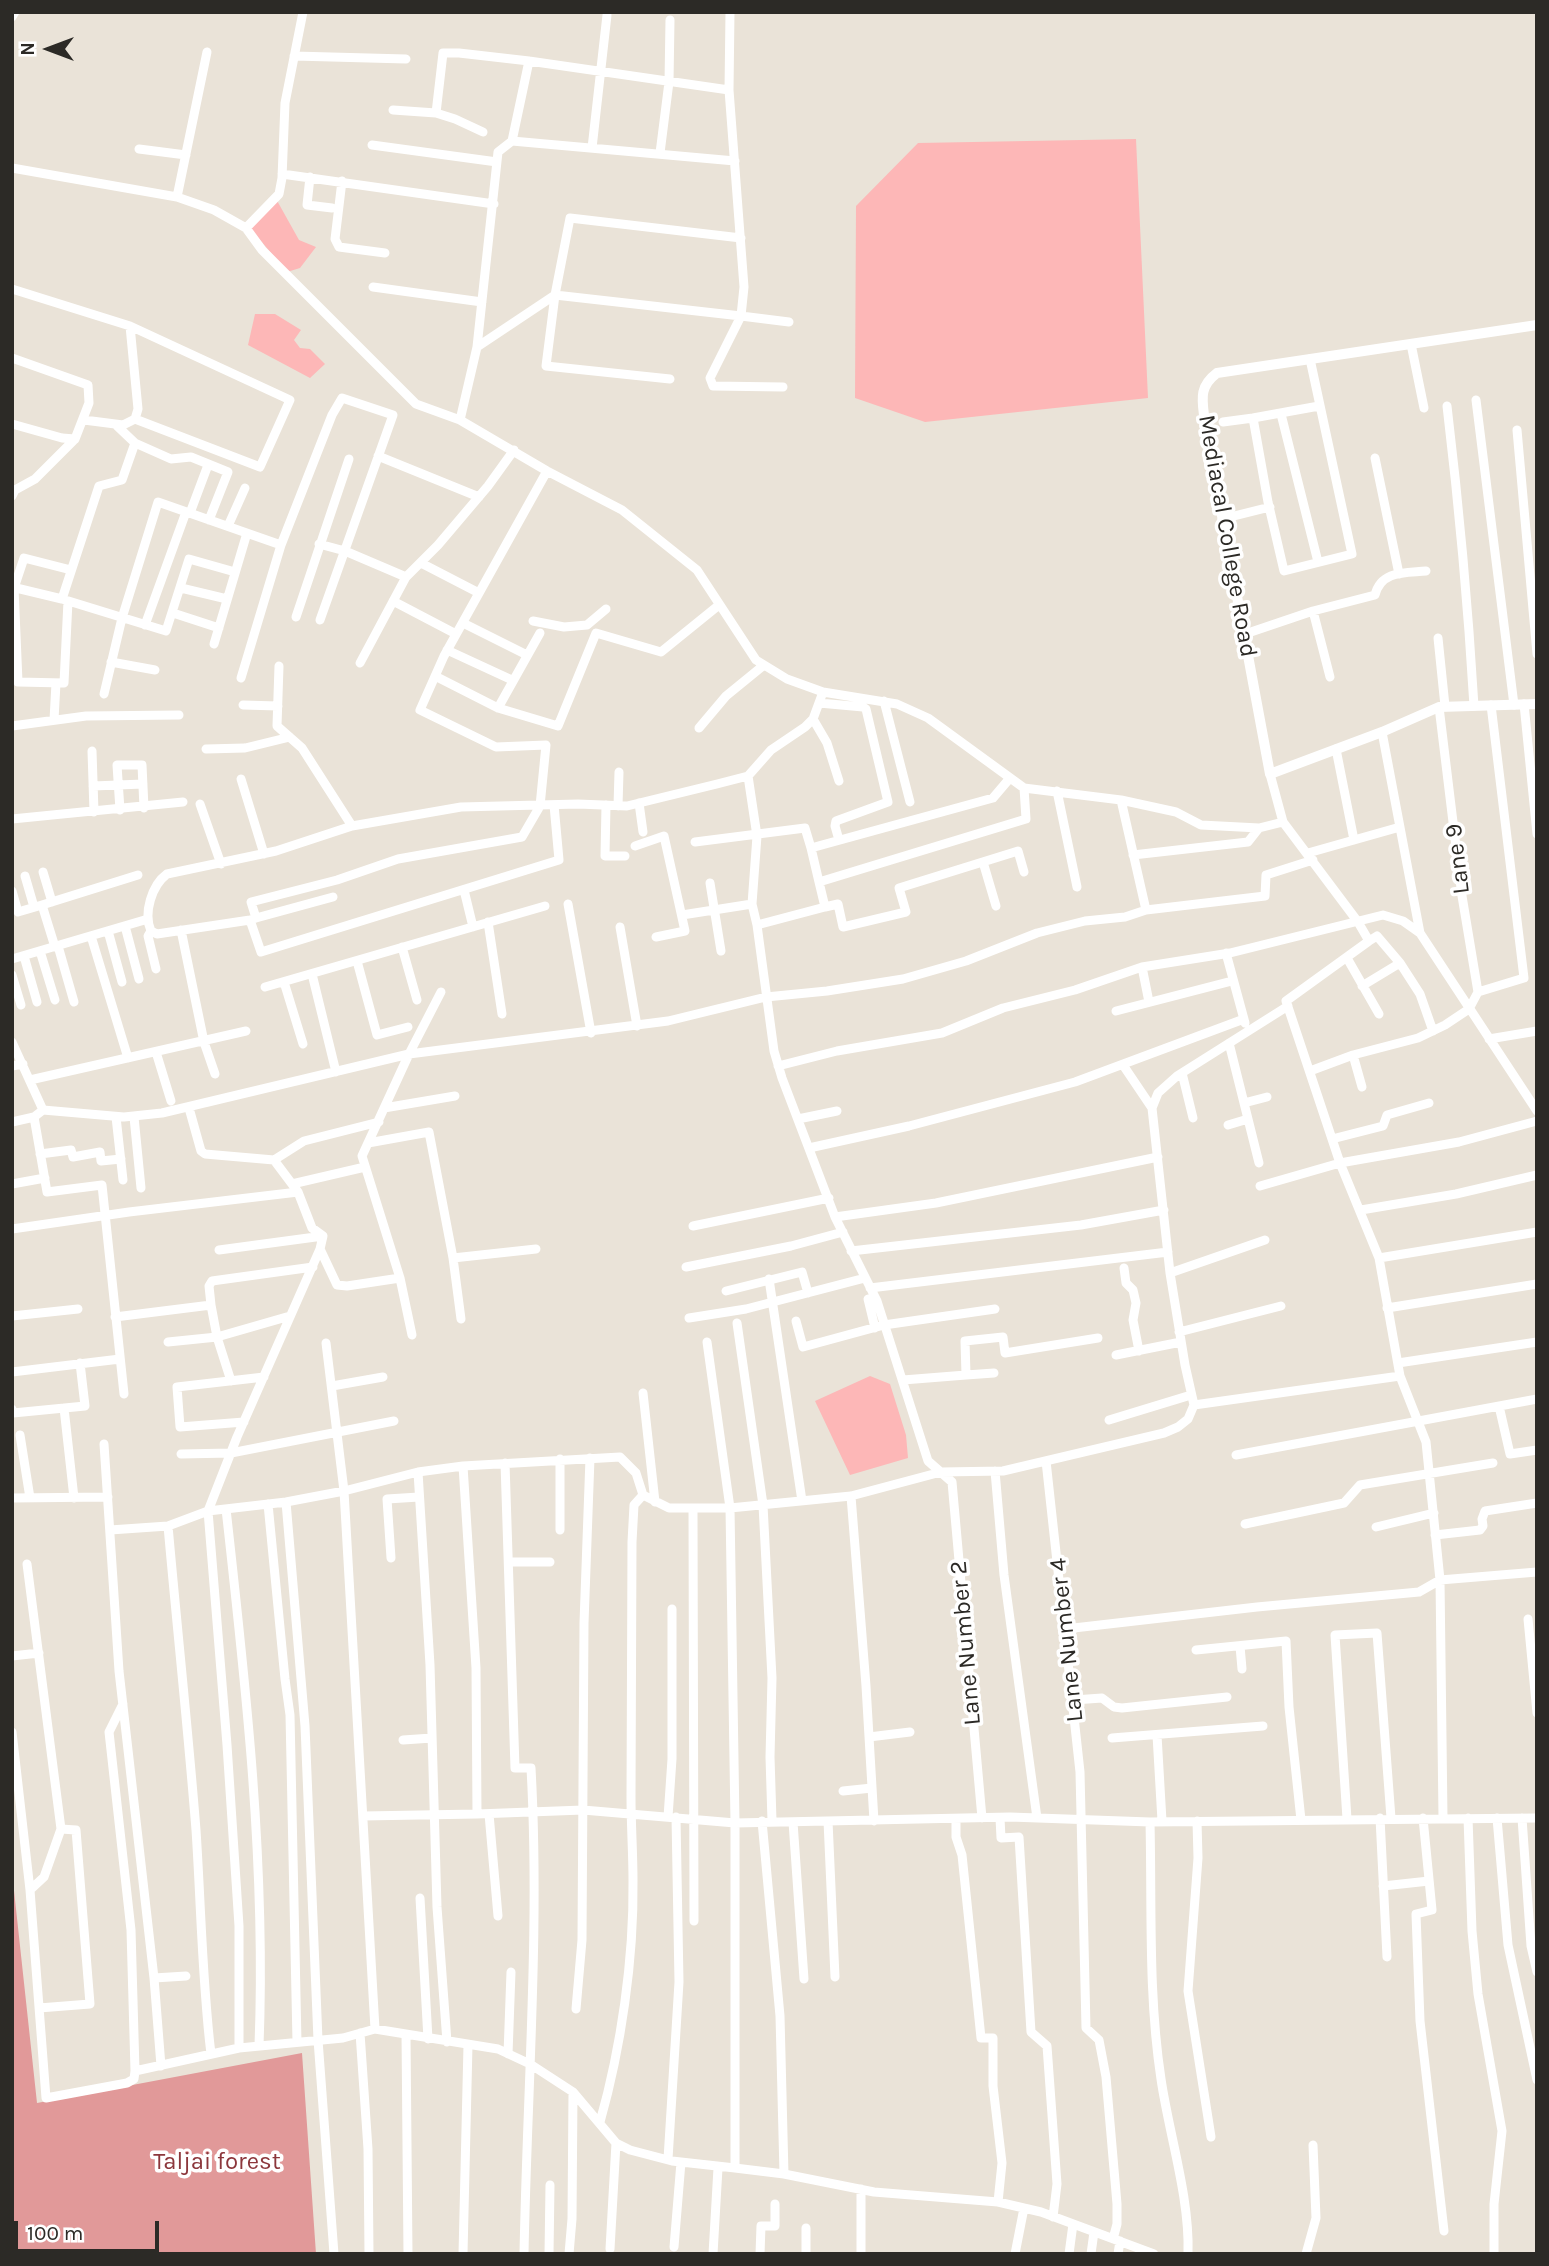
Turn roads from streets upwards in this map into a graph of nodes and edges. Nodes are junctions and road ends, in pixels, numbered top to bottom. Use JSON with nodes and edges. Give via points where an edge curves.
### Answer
{"nodes":[{"id":1,"x":15,"y":12,"type":"edge"},
{"id":2,"x":303,"y":12,"type":"edge"},
{"id":3,"x":730,"y":12,"type":"edge"},
{"id":4,"x":607,"y":15,"type":"dead end"},
{"id":5,"x":12,"y":17,"type":"edge"},
{"id":6,"x":670,"y":20,"type":"dead end"},
{"id":7,"x":207,"y":52,"type":"dead end"},
{"id":8,"x":293,"y":56,"type":"junction"},
{"id":9,"x":406,"y":59,"type":"dead end"},
{"id":10,"x":529,"y":61,"type":"junction"},
{"id":11,"x":601,"y":71,"type":"junction"},
{"id":12,"x":669,"y":82,"type":"junction"},
{"id":13,"x":729,"y":90,"type":"junction"},
{"id":14,"x":393,"y":110,"type":"dead end"},
{"id":15,"x":436,"y":113,"type":"junction"},
{"id":16,"x":483,"y":132,"type":"dead end"},
{"id":17,"x":512,"y":141,"type":"junction"},
{"id":18,"x":372,"y":145,"type":"dead end"},
{"id":19,"x":592,"y":148,"type":"junction"},
{"id":20,"x":139,"y":149,"type":"dead end"},
{"id":21,"x":660,"y":153,"type":"junction"},
{"id":22,"x":186,"y":155,"type":"junction"},
{"id":23,"x":734,"y":160,"type":"junction"},
{"id":24,"x":497,"y":162,"type":"junction"},
{"id":25,"x":12,"y":168,"type":"edge"},
{"id":26,"x":282,"y":174,"type":"junction"},
{"id":27,"x":310,"y":177,"type":"junction"},
{"id":28,"x":342,"y":181,"type":"junction"},
{"id":29,"x":177,"y":197,"type":"junction"},
{"id":30,"x":494,"y":204,"type":"junction"},
{"id":31,"x":332,"y":208,"type":"dead end"},
{"id":32,"x":246,"y":228,"type":"junction"},
{"id":33,"x":741,"y":238,"type":"junction"},
{"id":34,"x":385,"y":253,"type":"dead end"},
{"id":35,"x":373,"y":287,"type":"dead end"},
{"id":36,"x":12,"y":289,"type":"edge"},
{"id":37,"x":555,"y":295,"type":"junction"},
{"id":38,"x":482,"y":302,"type":"junction"},
{"id":39,"x":741,"y":316,"type":"junction"},
{"id":40,"x":789,"y":322,"type":"dead end"},
{"id":41,"x":1537,"y":325,"type":"edge"},
{"id":42,"x":130,"y":326,"type":"junction"},
{"id":43,"x":1411,"y":344,"type":"junction"},
{"id":44,"x":477,"y":348,"type":"junction"},
{"id":45,"x":12,"y":358,"type":"edge"},
{"id":46,"x":1310,"y":359,"type":"junction"},
{"id":47,"x":670,"y":379,"type":"dead end"},
{"id":48,"x":783,"y":387,"type":"dead end"},
{"id":49,"x":1476,"y":400,"type":"dead end"},
{"id":50,"x":1319,"y":406,"type":"junction"},
{"id":51,"x":1447,"y":406,"type":"dead end"},
{"id":52,"x":1424,"y":408,"type":"dead end"},
{"id":53,"x":1281,"y":414,"type":"junction"},
{"id":54,"x":1253,"y":418,"type":"junction"},
{"id":55,"x":135,"y":419,"type":"junction"},
{"id":56,"x":460,"y":420,"type":"junction"},
{"id":57,"x":84,"y":421,"type":"junction"},
{"id":58,"x":1223,"y":422,"type":"dead end"},
{"id":59,"x":12,"y":424,"type":"edge"},
{"id":60,"x":115,"y":424,"type":"junction"},
{"id":61,"x":1517,"y":430,"type":"dead end"},
{"id":62,"x":75,"y":439,"type":"junction"},
{"id":63,"x":135,"y":443,"type":"junction"},
{"id":64,"x":514,"y":450,"type":"junction"},
{"id":65,"x":378,"y":456,"type":"junction"},
{"id":66,"x":1376,"y":458,"type":"dead end"},
{"id":67,"x":349,"y":459,"type":"dead end"},
{"id":68,"x":208,"y":465,"type":"junction"},
{"id":69,"x":547,"y":471,"type":"junction"},
{"id":70,"x":245,"y":488,"type":"dead end"},
{"id":71,"x":13,"y":492,"type":"edge"},
{"id":72,"x":479,"y":497,"type":"junction"},
{"id":73,"x":1269,"y":504,"type":"junction"},
{"id":74,"x":188,"y":512,"type":"junction"},
{"id":75,"x":1222,"y":516,"type":"junction"},
{"id":76,"x":209,"y":520,"type":"junction"},
{"id":77,"x":228,"y":526,"type":"junction"},
{"id":78,"x":247,"y":533,"type":"junction"},
{"id":79,"x":319,"y":544,"type":"junction"},
{"id":80,"x":281,"y":545,"type":"junction"},
{"id":81,"x":345,"y":551,"type":"junction"},
{"id":82,"x":1318,"y":562,"type":"junction"},
{"id":83,"x":421,"y":563,"type":"junction"},
{"id":84,"x":71,"y":570,"type":"junction"},
{"id":85,"x":1426,"y":571,"type":"dead end"},
{"id":86,"x":235,"y":572,"type":"junction"},
{"id":87,"x":1399,"y":574,"type":"junction"},
{"id":88,"x":407,"y":577,"type":"junction"},
{"id":89,"x":13,"y":588,"type":"edge"},
{"id":90,"x":181,"y":588,"type":"junction"},
{"id":91,"x":479,"y":593,"type":"junction"},
{"id":92,"x":227,"y":599,"type":"junction"},
{"id":93,"x":65,"y":600,"type":"junction"},
{"id":94,"x":393,"y":601,"type":"junction"},
{"id":95,"x":719,"y":604,"type":"junction"},
{"id":96,"x":606,"y":609,"type":"dead end"},
{"id":97,"x":1313,"y":611,"type":"junction"},
{"id":98,"x":173,"y":613,"type":"junction"},
{"id":99,"x":296,"y":617,"type":"dead end"},
{"id":100,"x":122,"y":618,"type":"junction"},
{"id":101,"x":320,"y":620,"type":"dead end"},
{"id":102,"x":533,"y":621,"type":"dead end"},
{"id":103,"x":463,"y":622,"type":"junction"},
{"id":104,"x":145,"y":625,"type":"junction"},
{"id":105,"x":219,"y":628,"type":"junction"},
{"id":106,"x":540,"y":633,"type":"dead end"},
{"id":107,"x":456,"y":634,"type":"junction"},
{"id":108,"x":1245,"y":634,"type":"junction"},
{"id":109,"x":1438,"y":638,"type":"dead end"},
{"id":110,"x":214,"y":644,"type":"dead end"},
{"id":111,"x":447,"y":650,"type":"junction"},
{"id":112,"x":1537,"y":654,"type":"edge"},
{"id":113,"x":527,"y":655,"type":"junction"},
{"id":114,"x":111,"y":662,"type":"junction"},
{"id":115,"x":360,"y":663,"type":"dead end"},
{"id":116,"x":764,"y":664,"type":"junction"},
{"id":117,"x":279,"y":666,"type":"dead end"},
{"id":118,"x":155,"y":670,"type":"dead end"},
{"id":119,"x":435,"y":676,"type":"junction"},
{"id":120,"x":1330,"y":677,"type":"dead end"},
{"id":121,"x":241,"y":678,"type":"dead end"},
{"id":122,"x":512,"y":680,"type":"junction"},
{"id":123,"x":55,"y":682,"type":"junction"},
{"id":124,"x":823,"y":692,"type":"junction"},
{"id":125,"x":104,"y":694,"type":"dead end"},
{"id":126,"x":884,"y":701,"type":"junction"},
{"id":127,"x":819,"y":703,"type":"junction"},
{"id":128,"x":1519,"y":704,"type":"junction"},
{"id":129,"x":1537,"y":704,"type":"edge"},
{"id":130,"x":243,"y":705,"type":"dead end"},
{"id":131,"x":1491,"y":705,"type":"junction"},
{"id":132,"x":278,"y":706,"type":"junction"},
{"id":133,"x":1442,"y":706,"type":"junction"},
{"id":134,"x":1474,"y":706,"type":"junction"},
{"id":135,"x":498,"y":708,"type":"junction"},
{"id":136,"x":179,"y":715,"type":"dead end"},
{"id":137,"x":813,"y":719,"type":"junction"},
{"id":138,"x":54,"y":720,"type":"junction"},
{"id":139,"x":12,"y":726,"type":"edge"},
{"id":140,"x":699,"y":728,"type":"dead end"},
{"id":141,"x":1382,"y":732,"type":"junction"},
{"id":142,"x":290,"y":737,"type":"junction"},
{"id":143,"x":206,"y":748,"type":"dead end"},
{"id":144,"x":1336,"y":749,"type":"junction"},
{"id":145,"x":92,"y":751,"type":"dead end"},
{"id":146,"x":619,"y":772,"type":"dead end"},
{"id":147,"x":1270,"y":775,"type":"junction"},
{"id":148,"x":748,"y":776,"type":"junction"},
{"id":149,"x":1010,"y":778,"type":"junction"},
{"id":150,"x":241,"y":779,"type":"dead end"},
{"id":151,"x":839,"y":781,"type":"dead end"},
{"id":152,"x":143,"y":784,"type":"junction"},
{"id":153,"x":118,"y":785,"type":"junction"},
{"id":154,"x":93,"y":786,"type":"junction"},
{"id":155,"x":1024,"y":788,"type":"junction"},
{"id":156,"x":1057,"y":791,"type":"junction"},
{"id":157,"x":1121,"y":800,"type":"junction"},
{"id":158,"x":183,"y":802,"type":"dead end"},
{"id":159,"x":910,"y":802,"type":"dead end"},
{"id":160,"x":639,"y":803,"type":"junction"},
{"id":161,"x":200,"y":804,"type":"dead end"},
{"id":162,"x":554,"y":805,"type":"junction"},
{"id":163,"x":606,"y":805,"type":"junction"},
{"id":164,"x":540,"y":806,"type":"junction"},
{"id":165,"x":618,"y":806,"type":"junction"},
{"id":166,"x":144,"y":808,"type":"junction"},
{"id":167,"x":120,"y":810,"type":"junction"},
{"id":168,"x":94,"y":812,"type":"junction"},
{"id":169,"x":12,"y":819,"type":"edge"},
{"id":170,"x":1283,"y":822,"type":"junction"},
{"id":171,"x":352,"y":826,"type":"junction"},
{"id":172,"x":1400,"y":827,"type":"junction"},
{"id":173,"x":1259,"y":828,"type":"junction"},
{"id":174,"x":643,"y":832,"type":"dead end"},
{"id":175,"x":1537,"y":834,"type":"edge"},
{"id":176,"x":757,"y":836,"type":"junction"},
{"id":177,"x":1354,"y":840,"type":"junction"},
{"id":178,"x":839,"y":841,"type":"junction"},
{"id":179,"x":695,"y":842,"type":"dead end"},
{"id":180,"x":635,"y":846,"type":"dead end"},
{"id":181,"x":811,"y":848,"type":"junction"},
{"id":182,"x":264,"y":854,"type":"junction"},
{"id":183,"x":1133,"y":855,"type":"junction"},
{"id":184,"x":625,"y":856,"type":"dead end"},
{"id":185,"x":1310,"y":856,"type":"junction"},
{"id":186,"x":983,"y":862,"type":"junction"},
{"id":187,"x":221,"y":864,"type":"junction"},
{"id":188,"x":43,"y":872,"type":"dead end"},
{"id":189,"x":1024,"y":872,"type":"dead end"},
{"id":190,"x":138,"y":875,"type":"dead end"},
{"id":191,"x":25,"y":876,"type":"dead end"},
{"id":192,"x":819,"y":882,"type":"junction"},
{"id":193,"x":710,"y":883,"type":"dead end"},
{"id":194,"x":1077,"y":887,"type":"dead end"},
{"id":195,"x":464,"y":890,"type":"junction"},
{"id":196,"x":12,"y":891,"type":"edge"},
{"id":197,"x":333,"y":897,"type":"dead end"},
{"id":198,"x":568,"y":904,"type":"dead end"},
{"id":199,"x":752,"y":904,"type":"junction"},
{"id":200,"x":43,"y":905,"type":"junction"},
{"id":201,"x":545,"y":905,"type":"dead end"},
{"id":202,"x":825,"y":906,"type":"junction"},
{"id":203,"x":996,"y":906,"type":"dead end"},
{"id":204,"x":715,"y":910,"type":"junction"},
{"id":205,"x":1146,"y":910,"type":"junction"},
{"id":206,"x":15,"y":913,"type":"edge"},
{"id":207,"x":682,"y":915,"type":"junction"},
{"id":208,"x":148,"y":919,"type":"junction"},
{"id":209,"x":253,"y":919,"type":"junction"},
{"id":210,"x":488,"y":922,"type":"junction"},
{"id":211,"x":1358,"y":922,"type":"junction"},
{"id":212,"x":757,"y":925,"type":"junction"},
{"id":213,"x":125,"y":926,"type":"junction"},
{"id":214,"x":473,"y":927,"type":"junction"},
{"id":215,"x":620,"y":927,"type":"dead end"},
{"id":216,"x":151,"y":930,"type":"junction"},
{"id":217,"x":181,"y":930,"type":"junction"},
{"id":218,"x":108,"y":931,"type":"junction"},
{"id":219,"x":1420,"y":933,"type":"junction"},
{"id":220,"x":91,"y":936,"type":"junction"},
{"id":221,"x":656,"y":937,"type":"dead end"},
{"id":222,"x":1369,"y":941,"type":"junction"},
{"id":223,"x":56,"y":946,"type":"junction"},
{"id":224,"x":402,"y":947,"type":"junction"},
{"id":225,"x":40,"y":951,"type":"junction"},
{"id":226,"x":721,"y":951,"type":"dead end"},
{"id":227,"x":1226,"y":953,"type":"junction"},
{"id":228,"x":24,"y":956,"type":"junction"},
{"id":229,"x":1347,"y":958,"type":"junction"},
{"id":230,"x":12,"y":959,"type":"edge"},
{"id":231,"x":356,"y":961,"type":"junction"},
{"id":232,"x":1400,"y":963,"type":"junction"},
{"id":233,"x":1142,"y":967,"type":"junction"},
{"id":234,"x":156,"y":969,"type":"dead end"},
{"id":235,"x":312,"y":974,"type":"junction"},
{"id":236,"x":12,"y":975,"type":"edge"},
{"id":237,"x":139,"y":978,"type":"dead end"},
{"id":238,"x":1232,"y":981,"type":"junction"},
{"id":239,"x":122,"y":982,"type":"dead end"},
{"id":240,"x":284,"y":982,"type":"junction"},
{"id":241,"x":1362,"y":986,"type":"junction"},
{"id":242,"x":265,"y":987,"type":"dead end"},
{"id":243,"x":441,"y":992,"type":"dead end"},
{"id":244,"x":1478,"y":992,"type":"junction"},
{"id":245,"x":766,"y":997,"type":"junction"},
{"id":246,"x":55,"y":1000,"type":"dead end"},
{"id":247,"x":417,"y":1000,"type":"dead end"},
{"id":248,"x":37,"y":1002,"type":"dead end"},
{"id":249,"x":74,"y":1002,"type":"dead end"},
{"id":250,"x":1149,"y":1002,"type":"junction"},
{"id":251,"x":21,"y":1005,"type":"dead end"},
{"id":252,"x":1288,"y":1006,"type":"junction"},
{"id":253,"x":1469,"y":1009,"type":"junction"},
{"id":254,"x":1116,"y":1011,"type":"dead end"},
{"id":255,"x":502,"y":1014,"type":"dead end"},
{"id":256,"x":1378,"y":1014,"type":"dead end"},
{"id":257,"x":1244,"y":1019,"type":"junction"},
{"id":258,"x":637,"y":1026,"type":"junction"},
{"id":259,"x":408,"y":1027,"type":"dead end"},
{"id":260,"x":246,"y":1031,"type":"dead end"},
{"id":261,"x":1248,"y":1031,"type":"junction"},
{"id":262,"x":1433,"y":1031,"type":"junction"},
{"id":263,"x":1537,"y":1031,"type":"edge"},
{"id":264,"x":590,"y":1033,"type":"junction"},
{"id":265,"x":1489,"y":1039,"type":"junction"},
{"id":266,"x":12,"y":1042,"type":"edge"},
{"id":267,"x":204,"y":1042,"type":"junction"},
{"id":268,"x":1229,"y":1043,"type":"junction"},
{"id":269,"x":303,"y":1044,"type":"dead end"},
{"id":270,"x":156,"y":1052,"type":"junction"},
{"id":271,"x":409,"y":1054,"type":"junction"},
{"id":272,"x":1353,"y":1055,"type":"junction"},
{"id":273,"x":128,"y":1058,"type":"junction"},
{"id":274,"x":23,"y":1064,"type":"junction"},
{"id":275,"x":1124,"y":1065,"type":"junction"},
{"id":276,"x":12,"y":1066,"type":"edge"},
{"id":277,"x":778,"y":1066,"type":"junction"},
{"id":278,"x":1310,"y":1071,"type":"junction"},
{"id":279,"x":336,"y":1072,"type":"junction"},
{"id":280,"x":1182,"y":1073,"type":"junction"},
{"id":281,"x":215,"y":1074,"type":"dead end"},
{"id":282,"x":30,"y":1080,"type":"junction"},
{"id":283,"x":1362,"y":1087,"type":"dead end"},
{"id":284,"x":455,"y":1096,"type":"dead end"},
{"id":285,"x":1267,"y":1097,"type":"dead end"},
{"id":286,"x":1532,"y":1097,"type":"edge"},
{"id":287,"x":171,"y":1101,"type":"dead end"},
{"id":288,"x":1244,"y":1103,"type":"junction"},
{"id":289,"x":1429,"y":1103,"type":"dead end"},
{"id":290,"x":189,"y":1108,"type":"junction"},
{"id":291,"x":384,"y":1108,"type":"junction"},
{"id":292,"x":1152,"y":1108,"type":"junction"},
{"id":293,"x":43,"y":1110,"type":"junction"},
{"id":294,"x":837,"y":1111,"type":"dead end"},
{"id":295,"x":1537,"y":1111,"type":"edge"},
{"id":296,"x":34,"y":1117,"type":"junction"},
{"id":297,"x":116,"y":1117,"type":"junction"},
{"id":298,"x":134,"y":1117,"type":"junction"},
{"id":299,"x":1193,"y":1118,"type":"dead end"},
{"id":300,"x":798,"y":1119,"type":"junction"},
{"id":301,"x":1248,"y":1119,"type":"junction"},
{"id":302,"x":1537,"y":1121,"type":"edge"},
{"id":303,"x":12,"y":1122,"type":"edge"},
{"id":304,"x":379,"y":1122,"type":"junction"},
{"id":305,"x":1228,"y":1125,"type":"dead end"},
{"id":306,"x":1332,"y":1139,"type":"junction"},
{"id":307,"x":368,"y":1143,"type":"junction"},
{"id":308,"x":809,"y":1148,"type":"junction"},
{"id":309,"x":40,"y":1154,"type":"junction"},
{"id":310,"x":1158,"y":1157,"type":"junction"},
{"id":311,"x":121,"y":1159,"type":"junction"},
{"id":312,"x":274,"y":1160,"type":"junction"},
{"id":313,"x":1259,"y":1163,"type":"dead end"},
{"id":314,"x":1340,"y":1163,"type":"junction"},
{"id":315,"x":365,"y":1167,"type":"junction"},
{"id":316,"x":1537,"y":1175,"type":"edge"},
{"id":317,"x":45,"y":1178,"type":"junction"},
{"id":318,"x":123,"y":1180,"type":"dead end"},
{"id":319,"x":12,"y":1184,"type":"edge"},
{"id":320,"x":292,"y":1184,"type":"junction"},
{"id":321,"x":1260,"y":1186,"type":"dead end"},
{"id":322,"x":141,"y":1188,"type":"dead end"},
{"id":323,"x":298,"y":1192,"type":"junction"},
{"id":324,"x":829,"y":1198,"type":"junction"},
{"id":325,"x":1164,"y":1210,"type":"junction"},
{"id":326,"x":1361,"y":1210,"type":"junction"},
{"id":327,"x":105,"y":1216,"type":"junction"},
{"id":328,"x":835,"y":1217,"type":"junction"},
{"id":329,"x":693,"y":1226,"type":"dead end"},
{"id":330,"x":12,"y":1229,"type":"edge"},
{"id":331,"x":843,"y":1232,"type":"junction"},
{"id":332,"x":1537,"y":1232,"type":"edge"},
{"id":333,"x":323,"y":1236,"type":"junction"},
{"id":334,"x":1265,"y":1240,"type":"dead end"},
{"id":335,"x":320,"y":1249,"type":"junction"},
{"id":336,"x":536,"y":1249,"type":"dead end"},
{"id":337,"x":219,"y":1250,"type":"dead end"},
{"id":338,"x":851,"y":1251,"type":"junction"},
{"id":339,"x":1168,"y":1252,"type":"junction"},
{"id":340,"x":453,"y":1258,"type":"junction"},
{"id":341,"x":1379,"y":1258,"type":"junction"},
{"id":342,"x":313,"y":1266,"type":"junction"},
{"id":343,"x":686,"y":1267,"type":"dead end"},
{"id":344,"x":1124,"y":1268,"type":"dead end"},
{"id":345,"x":1170,"y":1273,"type":"junction"},
{"id":346,"x":400,"y":1278,"type":"junction"},
{"id":347,"x":865,"y":1278,"type":"junction"},
{"id":348,"x":769,"y":1279,"type":"junction"},
{"id":349,"x":1537,"y":1284,"type":"edge"},
{"id":350,"x":870,"y":1288,"type":"junction"},
{"id":351,"x":726,"y":1290,"type":"dead end"},
{"id":352,"x":808,"y":1293,"type":"junction"},
{"id":353,"x":868,"y":1299,"type":"dead end"},
{"id":354,"x":773,"y":1302,"type":"junction"},
{"id":355,"x":211,"y":1305,"type":"junction"},
{"id":356,"x":1281,"y":1306,"type":"dead end"},
{"id":357,"x":1387,"y":1308,"type":"junction"},
{"id":358,"x":78,"y":1309,"type":"dead end"},
{"id":359,"x":995,"y":1310,"type":"dead end"},
{"id":360,"x":12,"y":1316,"type":"edge"},
{"id":361,"x":115,"y":1317,"type":"junction"},
{"id":362,"x":290,"y":1317,"type":"junction"},
{"id":363,"x":689,"y":1318,"type":"dead end"},
{"id":364,"x":461,"y":1319,"type":"dead end"},
{"id":365,"x":796,"y":1321,"type":"dead end"},
{"id":366,"x":737,"y":1323,"type":"dead end"},
{"id":367,"x":880,"y":1326,"type":"junction"},
{"id":368,"x":412,"y":1335,"type":"dead end"},
{"id":369,"x":217,"y":1337,"type":"junction"},
{"id":370,"x":1180,"y":1337,"type":"junction"},
{"id":371,"x":1098,"y":1338,"type":"dead end"},
{"id":372,"x":168,"y":1342,"type":"dead end"},
{"id":373,"x":707,"y":1342,"type":"dead end"},
{"id":374,"x":1537,"y":1342,"type":"edge"},
{"id":375,"x":326,"y":1343,"type":"dead end"},
{"id":376,"x":1139,"y":1351,"type":"junction"},
{"id":377,"x":1116,"y":1355,"type":"dead end"},
{"id":378,"x":120,"y":1359,"type":"junction"},
{"id":379,"x":80,"y":1363,"type":"junction"},
{"id":380,"x":1398,"y":1363,"type":"junction"},
{"id":381,"x":12,"y":1372,"type":"edge"},
{"id":382,"x":994,"y":1373,"type":"dead end"},
{"id":383,"x":967,"y":1375,"type":"junction"},
{"id":384,"x":1401,"y":1376,"type":"junction"},
{"id":385,"x":264,"y":1377,"type":"junction"},
{"id":386,"x":383,"y":1377,"type":"dead end"},
{"id":387,"x":903,"y":1380,"type":"junction"},
{"id":388,"x":231,"y":1381,"type":"junction"},
{"id":389,"x":332,"y":1386,"type":"junction"},
{"id":390,"x":643,"y":1393,"type":"dead end"},
{"id":391,"x":124,"y":1394,"type":"dead end"},
{"id":392,"x":1191,"y":1395,"type":"junction"},
{"id":393,"x":1537,"y":1399,"type":"edge"},
{"id":394,"x":1194,"y":1405,"type":"junction"},
{"id":395,"x":1499,"y":1406,"type":"junction"},
{"id":396,"x":64,"y":1408,"type":"junction"},
{"id":397,"x":12,"y":1412,"type":"edge"},
{"id":398,"x":1109,"y":1420,"type":"dead end"},
{"id":399,"x":394,"y":1421,"type":"dead end"},
{"id":400,"x":244,"y":1422,"type":"junction"},
{"id":401,"x":1417,"y":1422,"type":"junction"},
{"id":402,"x":337,"y":1430,"type":"junction"},
{"id":403,"x":20,"y":1435,"type":"dead end"},
{"id":404,"x":104,"y":1444,"type":"dead end"},
{"id":405,"x":1537,"y":1450,"type":"edge"},
{"id":406,"x":231,"y":1453,"type":"junction"},
{"id":407,"x":181,"y":1454,"type":"dead end"},
{"id":408,"x":1236,"y":1455,"type":"dead end"},
{"id":409,"x":590,"y":1458,"type":"junction"},
{"id":410,"x":561,"y":1459,"type":"junction"},
{"id":411,"x":1046,"y":1461,"type":"junction"},
{"id":412,"x":505,"y":1463,"type":"junction"},
{"id":413,"x":1493,"y":1463,"type":"dead end"},
{"id":414,"x":463,"y":1466,"type":"junction"},
{"id":415,"x":995,"y":1471,"type":"junction"},
{"id":416,"x":418,"y":1472,"type":"junction"},
{"id":417,"x":942,"y":1472,"type":"junction"},
{"id":418,"x":1428,"y":1472,"type":"junction"},
{"id":419,"x":344,"y":1491,"type":"junction"},
{"id":420,"x":643,"y":1495,"type":"junction"},
{"id":421,"x":851,"y":1496,"type":"junction"},
{"id":422,"x":108,"y":1497,"type":"junction"},
{"id":423,"x":419,"y":1497,"type":"junction"},
{"id":424,"x":12,"y":1498,"type":"edge"},
{"id":425,"x":30,"y":1498,"type":"junction"},
{"id":426,"x":74,"y":1498,"type":"junction"},
{"id":427,"x":802,"y":1501,"type":"junction"},
{"id":428,"x":286,"y":1502,"type":"junction"},
{"id":429,"x":655,"y":1503,"type":"junction"},
{"id":430,"x":1537,"y":1503,"type":"edge"},
{"id":431,"x":268,"y":1504,"type":"junction"},
{"id":432,"x":763,"y":1505,"type":"junction"},
{"id":433,"x":693,"y":1508,"type":"junction"},
{"id":434,"x":730,"y":1508,"type":"junction"},
{"id":435,"x":226,"y":1509,"type":"junction"},
{"id":436,"x":208,"y":1511,"type":"junction"},
{"id":437,"x":1434,"y":1513,"type":"junction"},
{"id":438,"x":1245,"y":1524,"type":"dead end"},
{"id":439,"x":168,"y":1526,"type":"junction"},
{"id":440,"x":1376,"y":1527,"type":"dead end"},
{"id":441,"x":110,"y":1530,"type":"junction"},
{"id":442,"x":560,"y":1530,"type":"dead end"},
{"id":443,"x":1436,"y":1535,"type":"junction"},
{"id":444,"x":391,"y":1558,"type":"dead end"},
{"id":445,"x":509,"y":1562,"type":"junction"},
{"id":446,"x":550,"y":1562,"type":"dead end"},
{"id":447,"x":27,"y":1564,"type":"dead end"},
{"id":448,"x":1537,"y":1572,"type":"edge"},
{"id":449,"x":1440,"y":1580,"type":"junction"},
{"id":450,"x":672,"y":1609,"type":"dead end"},
{"id":451,"x":1528,"y":1619,"type":"dead end"},
{"id":452,"x":1065,"y":1629,"type":"junction"},
{"id":453,"x":1240,"y":1646,"type":"junction"},
{"id":454,"x":1196,"y":1650,"type":"dead end"},
{"id":455,"x":39,"y":1653,"type":"junction"},
{"id":456,"x":12,"y":1656,"type":"edge"},
{"id":457,"x":1242,"y":1669,"type":"dead end"},
{"id":458,"x":1227,"y":1697,"type":"dead end"},
{"id":459,"x":1073,"y":1700,"type":"junction"},
{"id":460,"x":123,"y":1704,"type":"junction"},
{"id":461,"x":1537,"y":1713,"type":"edge"},
{"id":462,"x":1264,"y":1726,"type":"dead end"},
{"id":463,"x":12,"y":1732,"type":"edge"},
{"id":464,"x":910,"y":1732,"type":"dead end"},
{"id":465,"x":1157,"y":1735,"type":"junction"},
{"id":466,"x":869,"y":1737,"type":"junction"},
{"id":467,"x":432,"y":1738,"type":"junction"},
{"id":468,"x":1112,"y":1738,"type":"dead end"},
{"id":469,"x":403,"y":1740,"type":"dead end"},
{"id":470,"x":872,"y":1788,"type":"junction"},
{"id":471,"x":843,"y":1790,"type":"dead end"},
{"id":472,"x":583,"y":1810,"type":"junction"},
{"id":473,"x":533,"y":1812,"type":"junction"},
{"id":474,"x":477,"y":1814,"type":"junction"},
{"id":475,"x":489,"y":1814,"type":"junction"},
{"id":476,"x":631,"y":1814,"type":"junction"},
{"id":477,"x":435,"y":1815,"type":"junction"},
{"id":478,"x":363,"y":1816,"type":"junction"},
{"id":479,"x":672,"y":1817,"type":"junction"},
{"id":480,"x":982,"y":1818,"type":"junction"},
{"id":481,"x":1000,"y":1818,"type":"junction"},
{"id":482,"x":1037,"y":1818,"type":"junction"},
{"id":483,"x":1380,"y":1818,"type":"junction"},
{"id":484,"x":1391,"y":1818,"type":"junction"},
{"id":485,"x":1423,"y":1818,"type":"junction"},
{"id":486,"x":1443,"y":1818,"type":"junction"},
{"id":487,"x":1468,"y":1818,"type":"junction"},
{"id":488,"x":1497,"y":1818,"type":"junction"},
{"id":489,"x":1522,"y":1818,"type":"junction"},
{"id":490,"x":1537,"y":1818,"type":"edge"},
{"id":491,"x":695,"y":1819,"type":"junction"},
{"id":492,"x":956,"y":1819,"type":"junction"},
{"id":493,"x":1081,"y":1819,"type":"junction"},
{"id":494,"x":1346,"y":1819,"type":"junction"},
{"id":495,"x":1301,"y":1820,"type":"junction"},
{"id":496,"x":767,"y":1821,"type":"junction"},
{"id":497,"x":828,"y":1821,"type":"junction"},
{"id":498,"x":874,"y":1821,"type":"junction"},
{"id":499,"x":1161,"y":1821,"type":"junction"},
{"id":500,"x":1197,"y":1821,"type":"junction"},
{"id":501,"x":793,"y":1822,"type":"junction"},
{"id":502,"x":1150,"y":1822,"type":"junction"},
{"id":503,"x":735,"y":1823,"type":"junction"},
{"id":504,"x":61,"y":1829,"type":"junction"},
{"id":505,"x":1429,"y":1881,"type":"junction"},
{"id":506,"x":1383,"y":1886,"type":"junction"},
{"id":507,"x":30,"y":1890,"type":"junction"},
{"id":508,"x":420,"y":1898,"type":"dead end"},
{"id":509,"x":498,"y":1916,"type":"dead end"},
{"id":510,"x":694,"y":1921,"type":"dead end"},
{"id":511,"x":1387,"y":1957,"type":"dead end"},
{"id":512,"x":511,"y":1972,"type":"dead end"},
{"id":513,"x":1537,"y":1972,"type":"edge"},
{"id":514,"x":186,"y":1976,"type":"dead end"},
{"id":515,"x":835,"y":1977,"type":"dead end"},
{"id":516,"x":154,"y":1978,"type":"junction"},
{"id":517,"x":804,"y":1979,"type":"dead end"},
{"id":518,"x":39,"y":2008,"type":"junction"},
{"id":519,"x":576,"y":2009,"type":"dead end"},
{"id":520,"x":375,"y":2029,"type":"junction"},
{"id":521,"x":360,"y":2033,"type":"junction"},
{"id":522,"x":406,"y":2034,"type":"junction"},
{"id":523,"x":428,"y":2039,"type":"junction"},
{"id":524,"x":318,"y":2040,"type":"junction"},
{"id":525,"x":297,"y":2042,"type":"junction"},
{"id":526,"x":447,"y":2042,"type":"junction"},
{"id":527,"x":468,"y":2045,"type":"junction"},
{"id":528,"x":259,"y":2046,"type":"junction"},
{"id":529,"x":239,"y":2048,"type":"junction"},
{"id":530,"x":211,"y":2054,"type":"junction"},
{"id":531,"x":508,"y":2054,"type":"junction"},
{"id":532,"x":530,"y":2064,"type":"junction"},
{"id":533,"x":162,"y":2066,"type":"junction"},
{"id":534,"x":135,"y":2071,"type":"junction"},
{"id":535,"x":1537,"y":2080,"type":"edge"},
{"id":536,"x":573,"y":2092,"type":"junction"},
{"id":537,"x":600,"y":2122,"type":"junction"},
{"id":538,"x":1211,"y":2137,"type":"dead end"},
{"id":539,"x":617,"y":2143,"type":"junction"},
{"id":540,"x":1313,"y":2145,"type":"dead end"},
{"id":541,"x":668,"y":2159,"type":"junction"},
{"id":542,"x":681,"y":2162,"type":"junction"},
{"id":543,"x":718,"y":2168,"type":"junction"},
{"id":544,"x":735,"y":2168,"type":"junction"},
{"id":545,"x":784,"y":2174,"type":"junction"},
{"id":546,"x":550,"y":2185,"type":"dead end"},
{"id":547,"x":861,"y":2189,"type":"junction"},
{"id":548,"x":998,"y":2202,"type":"junction"},
{"id":549,"x":775,"y":2204,"type":"dead end"},
{"id":550,"x":1024,"y":2208,"type":"junction"},
{"id":551,"x":1053,"y":2217,"type":"junction"},
{"id":552,"x":1073,"y":2224,"type":"junction"},
{"id":553,"x":806,"y":2228,"type":"dead end"},
{"id":554,"x":1444,"y":2231,"type":"dead end"},
{"id":555,"x":1094,"y":2232,"type":"junction"},
{"id":556,"x":1117,"y":2240,"type":"junction"},
{"id":557,"x":674,"y":2247,"type":"dead end"},
{"id":558,"x":610,"y":2249,"type":"dead end"},
{"id":559,"x":334,"y":2254,"type":"edge"},
{"id":560,"x":369,"y":2254,"type":"edge"},
{"id":561,"x":408,"y":2254,"type":"edge"},
{"id":562,"x":463,"y":2254,"type":"edge"},
{"id":563,"x":524,"y":2254,"type":"edge"},
{"id":564,"x":549,"y":2254,"type":"edge"},
{"id":565,"x":569,"y":2254,"type":"edge"},
{"id":566,"x":713,"y":2254,"type":"edge"},
{"id":567,"x":760,"y":2254,"type":"edge"},
{"id":568,"x":806,"y":2254,"type":"edge"},
{"id":569,"x":861,"y":2254,"type":"edge"},
{"id":570,"x":1015,"y":2254,"type":"edge"},
{"id":571,"x":1069,"y":2254,"type":"edge"},
{"id":572,"x":1091,"y":2254,"type":"edge"},
{"id":573,"x":1118,"y":2254,"type":"edge"},
{"id":574,"x":1154,"y":2254,"type":"edge"},
{"id":575,"x":1188,"y":2254,"type":"edge"},
{"id":576,"x":1306,"y":2254,"type":"edge"},
{"id":577,"x":1494,"y":2254,"type":"edge"}],
"edges":[{"from":1,"to":5,"type":"street"},
{"from":2,"to":8,"type":"street"},
{"from":3,"to":13,"type":"street"},
{"from":4,"to":11,"type":"street"},
{"from":6,"to":12,"type":"street"},
{"from":7,"to":22,"type":"street"},
{"from":8,"to":9,"type":"street"},
{"from":8,"to":26,"type":"street","via":[[285,103]]},
{"from":10,"to":11,"type":"street"},
{"from":10,"to":15,"type":"street","via":[[443,54]]},
{"from":10,"to":17,"type":"street"},
{"from":11,"to":12,"type":"street"},
{"from":11,"to":19,"type":"street"},
{"from":12,"to":13,"type":"street"},
{"from":12,"to":21,"type":"street"},
{"from":13,"to":23,"type":"street"},
{"from":14,"to":15,"type":"street"},
{"from":15,"to":16,"type":"street"},
{"from":17,"to":19,"type":"street"},
{"from":17,"to":24,"type":"street","via":[[498,152]]},
{"from":18,"to":24,"type":"street"},
{"from":19,"to":21,"type":"street"},
{"from":20,"to":22,"type":"street"},
{"from":21,"to":23,"type":"street"},
{"from":22,"to":29,"type":"street"},
{"from":23,"to":33,"type":"street"},
{"from":24,"to":30,"type":"street"},
{"from":25,"to":29,"type":"street"},
{"from":26,"to":27,"type":"street"},
{"from":26,"to":32,"type":"street","via":[[279,194]]},
{"from":27,"to":28,"type":"street"},
{"from":27,"to":31,"type":"street","via":[[307,205]]},
{"from":28,"to":30,"type":"street"},
{"from":28,"to":34,"type":"street","via":[[335,239],[339,247]]},
{"from":29,"to":32,"type":"street"},
{"from":30,"to":38,"type":"street"},
{"from":32,"to":56,"type":"street","via":[[262,250],[416,404]]},
{"from":33,"to":37,"type":"street","via":[[570,218]]},
{"from":33,"to":39,"type":"street"},
{"from":35,"to":38,"type":"street"},
{"from":36,"to":42,"type":"street"},
{"from":37,"to":39,"type":"street"},
{"from":37,"to":44,"type":"street"},
{"from":37,"to":47,"type":"street","via":[[546,366]]},
{"from":38,"to":44,"type":"street"},
{"from":39,"to":40,"type":"street"},
{"from":39,"to":48,"type":"street","via":[[710,378],[713,386]]},
{"from":41,"to":43,"type":"street","name":"Mediacal College Road"},
{"from":42,"to":55,"type":"street","via":[[138,409]]},
{"from":42,"to":55,"type":"street","via":[[290,400],[260,467]]},
{"from":43,"to":46,"type":"street","name":"Mediacal College Road"},
{"from":43,"to":52,"type":"street"},
{"from":44,"to":56,"type":"street"},
{"from":45,"to":57,"type":"street","via":[[88,385]]},
{"from":46,"to":50,"type":"street"},
{"from":46,"to":75,"type":"street","name":"Mediacal College Road","via":[[1217,373],[1206,381],[1202,394],[1205,424]]},
{"from":49,"to":128,"type":"street"},
{"from":50,"to":53,"type":"street"},
{"from":50,"to":82,"type":"street","via":[[1352,554]]},
{"from":51,"to":134,"type":"street"},
{"from":53,"to":54,"type":"street"},
{"from":53,"to":82,"type":"street"},
{"from":54,"to":58,"type":"street"},
{"from":54,"to":73,"type":"street"},
{"from":55,"to":60,"type":"street"},
{"from":56,"to":64,"type":"street"},
{"from":57,"to":60,"type":"street"},
{"from":57,"to":62,"type":"street"},
{"from":59,"to":62,"type":"street"},
{"from":60,"to":63,"type":"street"},
{"from":61,"to":112,"type":"street"},
{"from":62,"to":71,"type":"street","via":[[35,479]]},
{"from":63,"to":68,"type":"street","via":[[171,459],[191,457]]},
{"from":63,"to":84,"type":"street","via":[[122,480],[99,486]]},
{"from":64,"to":69,"type":"street"},
{"from":64,"to":72,"type":"street"},
{"from":65,"to":72,"type":"street"},
{"from":65,"to":80,"type":"street","via":[[393,415],[342,398]]},
{"from":65,"to":81,"type":"street"},
{"from":66,"to":87,"type":"street"},
{"from":67,"to":79,"type":"street"},
{"from":68,"to":74,"type":"street"},
{"from":68,"to":76,"type":"street","via":[[228,472]]},
{"from":69,"to":91,"type":"street"},
{"from":69,"to":95,"type":"street","via":[[622,510],[697,570]]},
{"from":70,"to":77,"type":"street"},
{"from":72,"to":83,"type":"street"},
{"from":73,"to":75,"type":"street"},
{"from":73,"to":82,"type":"street","via":[[1284,571]]},
{"from":74,"to":76,"type":"street"},
{"from":74,"to":100,"type":"street","via":[[158,502]]},
{"from":74,"to":104,"type":"street"},
{"from":75,"to":108,"type":"street","name":"Mediacal College Road"},
{"from":76,"to":77,"type":"street"},
{"from":77,"to":78,"type":"street"},
{"from":78,"to":80,"type":"street"},
{"from":78,"to":86,"type":"street"},
{"from":79,"to":81,"type":"street"},
{"from":79,"to":99,"type":"street"},
{"from":80,"to":121,"type":"street"},
{"from":81,"to":88,"type":"street"},
{"from":81,"to":101,"type":"street"},
{"from":83,"to":88,"type":"street"},
{"from":83,"to":91,"type":"street"},
{"from":84,"to":89,"type":"street","via":[[24,558]]},
{"from":84,"to":93,"type":"street"},
{"from":85,"to":87,"type":"street"},
{"from":86,"to":90,"type":"street","via":[[189,559]]},
{"from":86,"to":92,"type":"street"},
{"from":87,"to":97,"type":"street","via":[[1385,577],[1375,595]]},
{"from":88,"to":94,"type":"street"},
{"from":89,"to":93,"type":"street"},
{"from":89,"to":123,"type":"street","via":[[18,682]]},
{"from":90,"to":92,"type":"street"},
{"from":90,"to":98,"type":"street"},
{"from":91,"to":103,"type":"street"},
{"from":92,"to":105,"type":"street"},
{"from":93,"to":100,"type":"street"},
{"from":93,"to":123,"type":"street","via":[[64,682]]},
{"from":94,"to":107,"type":"street"},
{"from":94,"to":115,"type":"street"},
{"from":95,"to":116,"type":"street","via":[[756,660]]},
{"from":95,"to":135,"type":"street","via":[[661,652],[596,633],[558,726]]},
{"from":96,"to":102,"type":"street","via":[[587,625],[564,627]]},
{"from":97,"to":108,"type":"street"},
{"from":97,"to":120,"type":"street"},
{"from":98,"to":104,"type":"street","via":[[166,631]]},
{"from":98,"to":105,"type":"street"},
{"from":100,"to":104,"type":"street"},
{"from":100,"to":114,"type":"street"},
{"from":103,"to":107,"type":"street"},
{"from":103,"to":113,"type":"street"},
{"from":105,"to":110,"type":"street"},
{"from":106,"to":113,"type":"street"},
{"from":107,"to":111,"type":"street"},
{"from":108,"to":147,"type":"street","name":"Mediacal College Road"},
{"from":109,"to":133,"type":"street","name":"Lane 9"},
{"from":111,"to":119,"type":"street"},
{"from":111,"to":122,"type":"street"},
{"from":113,"to":122,"type":"street"},
{"from":114,"to":118,"type":"street"},
{"from":114,"to":125,"type":"street"},
{"from":116,"to":124,"type":"street","via":[[787,679]]},
{"from":116,"to":140,"type":"street","via":[[726,695]]},
{"from":117,"to":132,"type":"street"},
{"from":119,"to":135,"type":"street"},
{"from":119,"to":164,"type":"street","via":[[420,710],[496,747],[546,745]]},
{"from":122,"to":135,"type":"street"},
{"from":123,"to":138,"type":"street"},
{"from":124,"to":126,"type":"street"},
{"from":124,"to":127,"type":"street"},
{"from":126,"to":149,"type":"street","via":[[928,718]]},
{"from":126,"to":159,"type":"street"},
{"from":127,"to":137,"type":"street"},
{"from":127,"to":178,"type":"street","via":[[866,709],[888,802],[836,821]]},
{"from":128,"to":129,"type":"street"},
{"from":128,"to":131,"type":"street"},
{"from":128,"to":175,"type":"street"},
{"from":130,"to":132,"type":"street"},
{"from":131,"to":134,"type":"street"},
{"from":131,"to":244,"type":"street","via":[[1524,978]]},
{"from":132,"to":142,"type":"street","via":[[277,726]]},
{"from":133,"to":134,"type":"street"},
{"from":133,"to":141,"type":"street"},
{"from":133,"to":244,"type":"street","name":"Lane 9","via":[[1462,896]]},
{"from":136,"to":138,"type":"street"},
{"from":137,"to":148,"type":"street","via":[[771,750]]},
{"from":137,"to":151,"type":"street","via":[[827,743]]},
{"from":138,"to":139,"type":"street"},
{"from":141,"to":144,"type":"street"},
{"from":141,"to":172,"type":"street"},
{"from":142,"to":143,"type":"street","via":[[245,748]]},
{"from":142,"to":171,"type":"street","via":[[302,748]]},
{"from":144,"to":147,"type":"street"},
{"from":144,"to":177,"type":"street"},
{"from":145,"to":154,"type":"street"},
{"from":146,"to":165,"type":"street"},
{"from":147,"to":170,"type":"street"},
{"from":148,"to":160,"type":"street"},
{"from":148,"to":176,"type":"street"},
{"from":149,"to":155,"type":"street"},
{"from":149,"to":178,"type":"street","via":[[993,798]]},
{"from":150,"to":182,"type":"street"},
{"from":152,"to":153,"type":"street"},
{"from":152,"to":153,"type":"street","via":[[142,765],[117,765]]},
{"from":152,"to":166,"type":"street"},
{"from":153,"to":154,"type":"street"},
{"from":153,"to":167,"type":"street"},
{"from":154,"to":168,"type":"street"},
{"from":155,"to":156,"type":"street"},
{"from":155,"to":192,"type":"street","via":[[1026,819]]},
{"from":156,"to":157,"type":"street"},
{"from":156,"to":194,"type":"street"},
{"from":157,"to":173,"type":"street","via":[[1176,812],[1201,825]]},
{"from":157,"to":183,"type":"street"},
{"from":158,"to":166,"type":"street"},
{"from":160,"to":165,"type":"street"},
{"from":160,"to":174,"type":"street"},
{"from":161,"to":187,"type":"street"},
{"from":162,"to":163,"type":"street"},
{"from":162,"to":164,"type":"street"},
{"from":162,"to":195,"type":"street","via":[[559,860]]},
{"from":163,"to":165,"type":"street"},
{"from":163,"to":184,"type":"street","via":[[605,856]]},
{"from":164,"to":171,"type":"street","via":[[461,807]]},
{"from":164,"to":209,"type":"street","via":[[522,837],[398,859],[251,902]]},
{"from":166,"to":167,"type":"street"},
{"from":167,"to":168,"type":"street"},
{"from":168,"to":169,"type":"street"},
{"from":170,"to":173,"type":"street"},
{"from":170,"to":185,"type":"street"},
{"from":171,"to":182,"type":"street"},
{"from":172,"to":177,"type":"street"},
{"from":172,"to":219,"type":"street"},
{"from":173,"to":183,"type":"street","via":[[1248,842]]},
{"from":176,"to":179,"type":"street"},
{"from":176,"to":181,"type":"street","via":[[805,828]]},
{"from":176,"to":199,"type":"street"},
{"from":177,"to":185,"type":"street"},
{"from":178,"to":181,"type":"street"},
{"from":180,"to":207,"type":"street","via":[[664,836]]},
{"from":181,"to":192,"type":"street"},
{"from":182,"to":187,"type":"street"},
{"from":183,"to":205,"type":"street"},
{"from":185,"to":205,"type":"street","via":[[1266,875],[1265,896]]},
{"from":185,"to":211,"type":"street"},
{"from":186,"to":189,"type":"street","via":[[1018,850]]},
{"from":186,"to":202,"type":"street","via":[[899,888],[906,912],[843,927],[838,904]]},
{"from":186,"to":203,"type":"street"},
{"from":187,"to":208,"type":"street","via":[[163,877],[150,902]]},
{"from":188,"to":200,"type":"street"},
{"from":190,"to":200,"type":"street"},
{"from":191,"to":200,"type":"street"},
{"from":192,"to":202,"type":"street"},
{"from":193,"to":204,"type":"street"},
{"from":195,"to":209,"type":"street","via":[[261,952]]},
{"from":195,"to":214,"type":"street"},
{"from":196,"to":206,"type":"street"},
{"from":197,"to":209,"type":"street"},
{"from":198,"to":264,"type":"street"},
{"from":199,"to":204,"type":"street"},
{"from":199,"to":212,"type":"street"},
{"from":200,"to":206,"type":"street"},
{"from":200,"to":223,"type":"street"},
{"from":201,"to":210,"type":"street"},
{"from":202,"to":212,"type":"street"},
{"from":204,"to":207,"type":"street"},
{"from":204,"to":226,"type":"street"},
{"from":205,"to":245,"type":"street","via":[[1037,933],[967,961],[903,979]]},
{"from":207,"to":221,"type":"street","via":[[685,932]]},
{"from":208,"to":213,"type":"street"},
{"from":208,"to":216,"type":"street"},
{"from":209,"to":217,"type":"street"},
{"from":210,"to":214,"type":"street"},
{"from":210,"to":255,"type":"street"},
{"from":211,"to":219,"type":"street","via":[[1383,915]]},
{"from":211,"to":222,"type":"street"},
{"from":211,"to":227,"type":"street"},
{"from":212,"to":245,"type":"street"},
{"from":213,"to":218,"type":"street"},
{"from":213,"to":237,"type":"street"},
{"from":214,"to":224,"type":"street"},
{"from":215,"to":258,"type":"street"},
{"from":216,"to":217,"type":"street","via":[[158,934]]},
{"from":216,"to":234,"type":"street","via":[[148,936]]},
{"from":217,"to":267,"type":"street"},
{"from":218,"to":220,"type":"street"},
{"from":218,"to":239,"type":"street"},
{"from":219,"to":253,"type":"street"},
{"from":220,"to":223,"type":"street"},
{"from":220,"to":273,"type":"street"},
{"from":222,"to":229,"type":"street"},
{"from":222,"to":232,"type":"street","via":[[1377,936]]},
{"from":223,"to":225,"type":"street"},
{"from":223,"to":249,"type":"street"},
{"from":224,"to":231,"type":"street"},
{"from":224,"to":247,"type":"street"},
{"from":225,"to":228,"type":"street"},
{"from":225,"to":246,"type":"street"},
{"from":227,"to":233,"type":"street"},
{"from":227,"to":238,"type":"street"},
{"from":228,"to":230,"type":"street"},
{"from":228,"to":248,"type":"street"},
{"from":229,"to":241,"type":"street"},
{"from":229,"to":252,"type":"street","via":[[1286,1001]]},
{"from":231,"to":235,"type":"street"},
{"from":231,"to":259,"type":"street","via":[[377,1035]]},
{"from":232,"to":241,"type":"street"},
{"from":232,"to":262,"type":"street","via":[[1420,994]]},
{"from":233,"to":250,"type":"street"},
{"from":233,"to":277,"type":"street","via":[[1003,1008],[942,1033]]},
{"from":235,"to":240,"type":"street"},
{"from":235,"to":279,"type":"street"},
{"from":236,"to":251,"type":"street"},
{"from":238,"to":250,"type":"street"},
{"from":238,"to":257,"type":"street"},
{"from":240,"to":242,"type":"street"},
{"from":240,"to":269,"type":"street"},
{"from":241,"to":256,"type":"street"},
{"from":243,"to":271,"type":"street"},
{"from":244,"to":253,"type":"street"},
{"from":245,"to":258,"type":"street"},
{"from":245,"to":277,"type":"street"},
{"from":250,"to":254,"type":"street"},
{"from":252,"to":261,"type":"street"},
{"from":252,"to":278,"type":"street"},
{"from":253,"to":262,"type":"street"},
{"from":253,"to":265,"type":"street"},
{"from":257,"to":261,"type":"street"},
{"from":257,"to":275,"type":"street"},
{"from":258,"to":264,"type":"street"},
{"from":260,"to":267,"type":"street"},
{"from":261,"to":268,"type":"street"},
{"from":262,"to":272,"type":"street"},
{"from":263,"to":265,"type":"street"},
{"from":264,"to":271,"type":"street"},
{"from":265,"to":286,"type":"street"},
{"from":266,"to":274,"type":"street"},
{"from":267,"to":270,"type":"street"},
{"from":267,"to":281,"type":"street"},
{"from":268,"to":280,"type":"street"},
{"from":268,"to":288,"type":"street"},
{"from":270,"to":273,"type":"street"},
{"from":270,"to":287,"type":"street"},
{"from":271,"to":279,"type":"street"},
{"from":271,"to":291,"type":"street"},
{"from":272,"to":278,"type":"street"},
{"from":272,"to":283,"type":"street"},
{"from":273,"to":282,"type":"street"},
{"from":274,"to":276,"type":"street"},
{"from":274,"to":282,"type":"street"},
{"from":275,"to":292,"type":"street"},
{"from":275,"to":308,"type":"street","via":[[1021,1097]]},
{"from":277,"to":300,"type":"street"},
{"from":278,"to":306,"type":"street"},
{"from":279,"to":290,"type":"street"},
{"from":280,"to":292,"type":"street","via":[[1158,1093]]},
{"from":280,"to":299,"type":"street"},
{"from":282,"to":293,"type":"street"},
{"from":284,"to":291,"type":"street"},
{"from":285,"to":288,"type":"street"},
{"from":286,"to":295,"type":"street"},
{"from":288,"to":301,"type":"street"},
{"from":289,"to":306,"type":"street","via":[[1387,1115],[1382,1126]]},
{"from":290,"to":298,"type":"street"},
{"from":290,"to":312,"type":"street","via":[[205,1154]]},
{"from":291,"to":304,"type":"street"},
{"from":292,"to":310,"type":"street"},
{"from":293,"to":296,"type":"street"},
{"from":293,"to":297,"type":"street"},
{"from":294,"to":300,"type":"street"},
{"from":296,"to":303,"type":"street"},
{"from":296,"to":309,"type":"street"},
{"from":297,"to":298,"type":"street"},
{"from":297,"to":311,"type":"street"},
{"from":298,"to":322,"type":"street"},
{"from":300,"to":308,"type":"street"},
{"from":301,"to":305,"type":"street"},
{"from":301,"to":313,"type":"street"},
{"from":302,"to":314,"type":"street","via":[[1459,1142]]},
{"from":304,"to":307,"type":"street"},
{"from":304,"to":312,"type":"street","via":[[304,1141]]},
{"from":306,"to":314,"type":"street"},
{"from":307,"to":315,"type":"street","via":[[362,1156]]},
{"from":307,"to":340,"type":"street","via":[[429,1132]]},
{"from":308,"to":324,"type":"street"},
{"from":309,"to":311,"type":"street","via":[[71,1150],[73,1157],[100,1152],[101,1161]]},
{"from":309,"to":317,"type":"street"},
{"from":310,"to":325,"type":"street"},
{"from":310,"to":328,"type":"street","via":[[936,1203]]},
{"from":311,"to":318,"type":"street"},
{"from":312,"to":320,"type":"street"},
{"from":314,"to":321,"type":"street"},
{"from":314,"to":326,"type":"street"},
{"from":315,"to":320,"type":"street"},
{"from":315,"to":346,"type":"street"},
{"from":316,"to":326,"type":"street"},
{"from":317,"to":319,"type":"street"},
{"from":317,"to":327,"type":"street","via":[[47,1192],[102,1185]]},
{"from":320,"to":323,"type":"street"},
{"from":323,"to":327,"type":"street"},
{"from":323,"to":333,"type":"street","via":[[312,1228]]},
{"from":324,"to":328,"type":"street"},
{"from":324,"to":329,"type":"street"},
{"from":325,"to":338,"type":"street"},
{"from":325,"to":339,"type":"street"},
{"from":326,"to":341,"type":"street"},
{"from":327,"to":330,"type":"street"},
{"from":327,"to":361,"type":"street"},
{"from":328,"to":331,"type":"street"},
{"from":331,"to":338,"type":"street"},
{"from":331,"to":343,"type":"street"},
{"from":332,"to":341,"type":"street"},
{"from":333,"to":335,"type":"street"},
{"from":333,"to":337,"type":"street"},
{"from":334,"to":345,"type":"street"},
{"from":335,"to":342,"type":"street"},
{"from":335,"to":346,"type":"street","via":[[337,1285]]},
{"from":336,"to":340,"type":"street"},
{"from":338,"to":347,"type":"street"},
{"from":339,"to":345,"type":"street"},
{"from":339,"to":350,"type":"street"},
{"from":340,"to":364,"type":"street"},
{"from":341,"to":357,"type":"street"},
{"from":342,"to":355,"type":"street","via":[[212,1281]]},
{"from":342,"to":362,"type":"street"},
{"from":344,"to":376,"type":"street","via":[[1136,1303],[1133,1320]]},
{"from":345,"to":370,"type":"street"},
{"from":346,"to":368,"type":"street"},
{"from":347,"to":350,"type":"street"},
{"from":347,"to":352,"type":"street"},
{"from":348,"to":351,"type":"street"},
{"from":348,"to":352,"type":"street","via":[[802,1272]]},
{"from":348,"to":354,"type":"street"},
{"from":349,"to":357,"type":"street"},
{"from":350,"to":367,"type":"street"},
{"from":352,"to":354,"type":"street"},
{"from":353,"to":367,"type":"street"},
{"from":354,"to":363,"type":"street"},
{"from":354,"to":427,"type":"street"},
{"from":355,"to":361,"type":"street"},
{"from":355,"to":369,"type":"street"},
{"from":356,"to":370,"type":"street"},
{"from":357,"to":380,"type":"street"},
{"from":358,"to":360,"type":"street"},
{"from":359,"to":367,"type":"street"},
{"from":361,"to":378,"type":"street"},
{"from":362,"to":369,"type":"street"},
{"from":362,"to":385,"type":"street"},
{"from":365,"to":367,"type":"street","via":[[803,1348]]},
{"from":366,"to":432,"type":"street"},
{"from":367,"to":387,"type":"street","name":"Lane Number 2"},
{"from":369,"to":372,"type":"street"},
{"from":369,"to":388,"type":"street"},
{"from":370,"to":376,"type":"street"},
{"from":370,"to":392,"type":"street"},
{"from":371,"to":383,"type":"street","via":[[1006,1353],[1003,1337],[965,1341]]},
{"from":373,"to":434,"type":"street"},
{"from":374,"to":380,"type":"street"},
{"from":375,"to":389,"type":"street"},
{"from":376,"to":377,"type":"street"},
{"from":378,"to":379,"type":"street"},
{"from":378,"to":391,"type":"street"},
{"from":379,"to":381,"type":"street"},
{"from":379,"to":396,"type":"street","via":[[85,1406]]},
{"from":380,"to":384,"type":"street"},
{"from":382,"to":383,"type":"street"},
{"from":383,"to":387,"type":"street"},
{"from":384,"to":394,"type":"street"},
{"from":384,"to":401,"type":"street"},
{"from":385,"to":388,"type":"street"},
{"from":385,"to":400,"type":"street"},
{"from":386,"to":389,"type":"street"},
{"from":387,"to":417,"type":"street","name":"Lane Number 2","via":[[928,1461]]},
{"from":388,"to":400,"type":"street","via":[[177,1387],[180,1427]]},
{"from":389,"to":402,"type":"street"},
{"from":390,"to":429,"type":"street"},
{"from":392,"to":394,"type":"street"},
{"from":392,"to":398,"type":"street"},
{"from":393,"to":395,"type":"street"},
{"from":394,"to":411,"type":"street","via":[[1188,1419],[1164,1433]]},
{"from":395,"to":401,"type":"street"},
{"from":395,"to":405,"type":"street","via":[[1510,1454]]},
{"from":396,"to":397,"type":"street"},
{"from":396,"to":426,"type":"street"},
{"from":399,"to":402,"type":"street"},
{"from":400,"to":406,"type":"street"},
{"from":401,"to":408,"type":"street"},
{"from":401,"to":418,"type":"street","via":[[1426,1442]]},
{"from":402,"to":406,"type":"street"},
{"from":402,"to":419,"type":"street"},
{"from":403,"to":425,"type":"street"},
{"from":404,"to":422,"type":"street"},
{"from":406,"to":407,"type":"street"},
{"from":406,"to":436,"type":"street"},
{"from":409,"to":410,"type":"street"},
{"from":409,"to":420,"type":"street","via":[[620,1457],[636,1473]]},
{"from":409,"to":472,"type":"street"},
{"from":410,"to":412,"type":"street"},
{"from":410,"to":442,"type":"street"},
{"from":411,"to":415,"type":"street"},
{"from":411,"to":452,"type":"street","name":"Lane Number 4"},
{"from":412,"to":414,"type":"street"},
{"from":412,"to":445,"type":"street"},
{"from":413,"to":418,"type":"street"},
{"from":414,"to":416,"type":"street"},
{"from":414,"to":474,"type":"street","via":[[476,1668]]},
{"from":415,"to":417,"type":"street"},
{"from":415,"to":482,"type":"street","via":[[1004,1576]]},
{"from":416,"to":419,"type":"street"},
{"from":416,"to":423,"type":"street"},
{"from":417,"to":421,"type":"street"},
{"from":417,"to":480,"type":"street","name":"Lane Number 2","via":[[952,1482]]},
{"from":418,"to":437,"type":"street"},
{"from":418,"to":438,"type":"street","via":[[1360,1485],[1344,1503]]},
{"from":419,"to":428,"type":"street"},
{"from":419,"to":478,"type":"street"},
{"from":420,"to":429,"type":"street"},
{"from":420,"to":476,"type":"street","via":[[634,1505],[632,1542]]},
{"from":421,"to":427,"type":"street"},
{"from":421,"to":466,"type":"street"},
{"from":422,"to":426,"type":"street"},
{"from":422,"to":441,"type":"street"},
{"from":423,"to":444,"type":"street","via":[[387,1499]]},
{"from":423,"to":467,"type":"street"},
{"from":424,"to":425,"type":"street"},
{"from":425,"to":426,"type":"street"},
{"from":427,"to":432,"type":"street"},
{"from":428,"to":431,"type":"street"},
{"from":428,"to":524,"type":"street","via":[[305,1726]]},
{"from":429,"to":433,"type":"street"},
{"from":430,"to":443,"type":"street","via":[[1485,1511],[1479,1530]]},
{"from":431,"to":435,"type":"street"},
{"from":431,"to":525,"type":"street","via":[[290,1715]]},
{"from":432,"to":434,"type":"street"},
{"from":432,"to":496,"type":"street","via":[[772,1678]]},
{"from":433,"to":434,"type":"street"},
{"from":433,"to":491,"type":"street"},
{"from":434,"to":503,"type":"street"},
{"from":435,"to":436,"type":"street"},
{"from":435,"to":528,"type":"street","via":[[251,1739],[260,1897]]},
{"from":436,"to":439,"type":"street"},
{"from":436,"to":529,"type":"street","via":[[239,1926]]},
{"from":437,"to":440,"type":"street"},
{"from":437,"to":443,"type":"street"},
{"from":439,"to":441,"type":"street"},
{"from":439,"to":530,"type":"street"},
{"from":441,"to":460,"type":"street"},
{"from":443,"to":449,"type":"street"},
{"from":445,"to":446,"type":"street"},
{"from":445,"to":473,"type":"street","via":[[516,1768],[531,1768]]},
{"from":447,"to":455,"type":"street"},
{"from":448,"to":449,"type":"street"},
{"from":449,"to":452,"type":"street","via":[[1419,1592]]},
{"from":449,"to":486,"type":"street"},
{"from":450,"to":479,"type":"street"},
{"from":451,"to":461,"type":"street"},
{"from":452,"to":459,"type":"street","name":"Lane Number 4"},
{"from":453,"to":454,"type":"street"},
{"from":453,"to":457,"type":"street"},
{"from":453,"to":495,"type":"street","via":[[1286,1641]]},
{"from":455,"to":456,"type":"street"},
{"from":455,"to":504,"type":"street"},
{"from":458,"to":459,"type":"street","via":[[1122,1708],[1102,1698]]},
{"from":459,"to":493,"type":"street","name":"Lane Number 4"},
{"from":460,"to":516,"type":"street"},
{"from":460,"to":534,"type":"street","via":[[109,1732],[131,1930]]},
{"from":462,"to":465,"type":"street"},
{"from":463,"to":507,"type":"street"},
{"from":464,"to":466,"type":"street"},
{"from":465,"to":468,"type":"street"},
{"from":465,"to":499,"type":"street"},
{"from":466,"to":470,"type":"street"},
{"from":467,"to":469,"type":"street"},
{"from":467,"to":477,"type":"street"},
{"from":470,"to":471,"type":"street"},
{"from":470,"to":498,"type":"street"},
{"from":472,"to":473,"type":"street"},
{"from":472,"to":476,"type":"street"},
{"from":472,"to":519,"type":"street","via":[[582,1940]]},
{"from":473,"to":475,"type":"street"},
{"from":473,"to":532,"type":"street"},
{"from":474,"to":475,"type":"street"},
{"from":474,"to":477,"type":"street"},
{"from":475,"to":509,"type":"street"},
{"from":476,"to":479,"type":"street"},
{"from":476,"to":537,"type":"street","via":[[634,1884],[622,2026]]},
{"from":477,"to":478,"type":"street"},
{"from":477,"to":526,"type":"street"},
{"from":478,"to":520,"type":"street"},
{"from":479,"to":491,"type":"street"},
{"from":479,"to":541,"type":"street","via":[[679,1982]]},
{"from":480,"to":481,"type":"street"},
{"from":480,"to":492,"type":"street"},
{"from":481,"to":482,"type":"street"},
{"from":481,"to":551,"type":"street","via":[[1001,1838],[1019,1837],[1031,2032],[1047,2046],[1058,2184]]},
{"from":482,"to":493,"type":"street"},
{"from":483,"to":484,"type":"street"},
{"from":483,"to":494,"type":"street"},
{"from":483,"to":506,"type":"street"},
{"from":484,"to":485,"type":"street"},
{"from":484,"to":494,"type":"street","via":[[1377,1633],[1350,1633],[1335,1635]]},
{"from":485,"to":486,"type":"street"},
{"from":485,"to":505,"type":"street"},
{"from":486,"to":487,"type":"street"},
{"from":487,"to":488,"type":"street"},
{"from":487,"to":577,"type":"street","via":[[1478,1994],[1502,2131]]},
{"from":488,"to":489,"type":"street"},
{"from":488,"to":535,"type":"street","via":[[1508,1945]]},
{"from":489,"to":490,"type":"street"},
{"from":489,"to":513,"type":"street"},
{"from":491,"to":503,"type":"street"},
{"from":491,"to":510,"type":"street"},
{"from":492,"to":498,"type":"street"},
{"from":492,"to":548,"type":"street","via":[[981,2038],[993,2038],[993,2087],[1002,2163]]},
{"from":493,"to":502,"type":"street"},
{"from":493,"to":556,"type":"street","name":"Lane Number 4","via":[[1086,2028],[1099,2040],[1106,2077]]},
{"from":494,"to":495,"type":"street"},
{"from":495,"to":500,"type":"street"},
{"from":496,"to":501,"type":"street"},
{"from":496,"to":503,"type":"street"},
{"from":496,"to":545,"type":"street","via":[[780,2016]]},
{"from":497,"to":498,"type":"street"},
{"from":497,"to":501,"type":"street"},
{"from":497,"to":515,"type":"street"},
{"from":499,"to":500,"type":"street"},
{"from":499,"to":502,"type":"street"},
{"from":500,"to":538,"type":"street","via":[[1188,1991]]},
{"from":501,"to":517,"type":"street"},
{"from":502,"to":575,"type":"street","via":[[1153,1998]]},
{"from":503,"to":544,"type":"street"},
{"from":504,"to":507,"type":"street","via":[[44,1877]]},
{"from":504,"to":518,"type":"street","via":[[76,1830],[90,2004]]},
{"from":505,"to":506,"type":"street"},
{"from":505,"to":554,"type":"street","via":[[1432,1910],[1416,1914],[1420,2021]]},
{"from":506,"to":511,"type":"street"},
{"from":507,"to":518,"type":"street"},
{"from":508,"to":523,"type":"street"},
{"from":512,"to":531,"type":"street"},
{"from":514,"to":516,"type":"street"},
{"from":516,"to":533,"type":"street"},
{"from":518,"to":534,"type":"street","via":[[46,2098],[127,2083]]},
{"from":520,"to":521,"type":"street"},
{"from":520,"to":522,"type":"street"},
{"from":521,"to":524,"type":"street"},
{"from":521,"to":560,"type":"street"},
{"from":522,"to":523,"type":"street"},
{"from":522,"to":561,"type":"street"},
{"from":523,"to":526,"type":"street"},
{"from":524,"to":525,"type":"street"},
{"from":524,"to":559,"type":"street"},
{"from":525,"to":528,"type":"street"},
{"from":526,"to":527,"type":"street"},
{"from":527,"to":531,"type":"street"},
{"from":527,"to":562,"type":"street"},
{"from":528,"to":529,"type":"street"},
{"from":529,"to":530,"type":"street"},
{"from":530,"to":533,"type":"street"},
{"from":531,"to":532,"type":"street"},
{"from":532,"to":536,"type":"street"},
{"from":532,"to":563,"type":"street"},
{"from":533,"to":534,"type":"street"},
{"from":536,"to":537,"type":"street"},
{"from":536,"to":565,"type":"street"},
{"from":537,"to":539,"type":"street"},
{"from":539,"to":541,"type":"street"},
{"from":539,"to":558,"type":"street"},
{"from":540,"to":576,"type":"street","via":[[1316,2218]]},
{"from":541,"to":542,"type":"street"},
{"from":542,"to":543,"type":"street"},
{"from":542,"to":557,"type":"street"},
{"from":543,"to":544,"type":"street"},
{"from":543,"to":566,"type":"street"},
{"from":544,"to":545,"type":"street"},
{"from":545,"to":547,"type":"street"},
{"from":546,"to":564,"type":"street"},
{"from":547,"to":548,"type":"street"},
{"from":547,"to":569,"type":"street"},
{"from":548,"to":550,"type":"street"},
{"from":549,"to":567,"type":"street","via":[[775,2226],[761,2226]]},
{"from":550,"to":551,"type":"street"},
{"from":550,"to":570,"type":"street"},
{"from":551,"to":552,"type":"street"},
{"from":552,"to":555,"type":"street"},
{"from":552,"to":571,"type":"street"},
{"from":553,"to":568,"type":"street"},
{"from":555,"to":556,"type":"street"},
{"from":555,"to":572,"type":"street"},
{"from":556,"to":573,"type":"street","name":"Lane Number 4"},
{"from":556,"to":574,"type":"street"}]}
